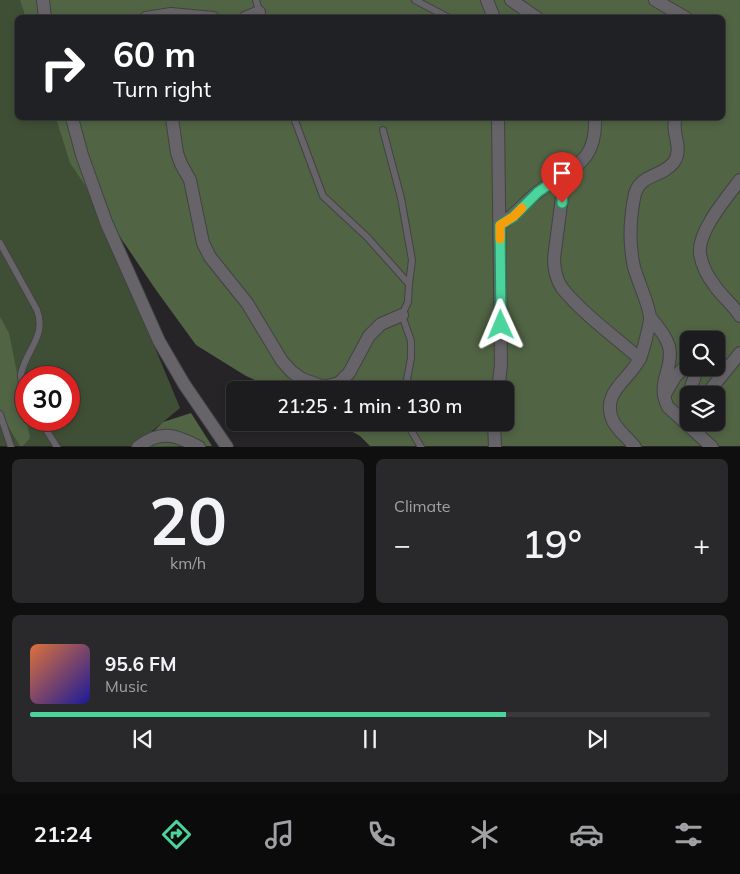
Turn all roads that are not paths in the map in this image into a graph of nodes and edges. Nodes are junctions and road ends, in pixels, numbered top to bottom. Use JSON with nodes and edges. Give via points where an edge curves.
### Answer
{"nodes":[{"id":1,"x":43,"y":0,"type":"edge"},
{"id":2,"x":415,"y":0,"type":"edge"},
{"id":3,"x":487,"y":0,"type":"edge"},
{"id":4,"x":512,"y":0,"type":"edge"},
{"id":5,"x":655,"y":0,"type":"edge"},
{"id":6,"x":45,"y":15,"type":"edge"},
{"id":7,"x":165,"y":15,"type":"edge"},
{"id":8,"x":182,"y":15,"type":"edge"},
{"id":9,"x":443,"y":15,"type":"edge"},
{"id":10,"x":493,"y":15,"type":"edge"},
{"id":11,"x":534,"y":15,"type":"edge"},
{"id":12,"x":681,"y":15,"type":"edge"},
{"id":13,"x":73,"y":120,"type":"edge"},
{"id":14,"x":172,"y":120,"type":"edge"},
{"id":15,"x":295,"y":120,"type":"edge"},
{"id":16,"x":498,"y":120,"type":"edge"},
{"id":17,"x":595,"y":120,"type":"edge"},
{"id":18,"x":675,"y":120,"type":"edge"},
{"id":19,"x":383,"y":130,"type":"dead end"},
{"id":20,"x":565,"y":174,"type":"junction"},
{"id":21,"x":740,"y":180,"type":"edge"},
{"id":22,"x":500,"y":225,"type":"junction"},
{"id":23,"x":0,"y":243,"type":"edge"},
{"id":24,"x":408,"y":284,"type":"junction"},
{"id":25,"x":402,"y":315,"type":"junction"},
{"id":26,"x":740,"y":316,"type":"edge"},
{"id":27,"x":650,"y":317,"type":"junction"},
{"id":28,"x":740,"y":353,"type":"edge"},
{"id":29,"x":640,"y":359,"type":"junction"},
{"id":30,"x":24,"y":366,"type":"edge"},
{"id":31,"x":680,"y":372,"type":"edge"},
{"id":32,"x":407,"y":381,"type":"edge"},
{"id":33,"x":499,"y":381,"type":"edge"},
{"id":34,"x":713,"y":386,"type":"edge"},
{"id":35,"x":663,"y":398,"type":"junction"},
{"id":36,"x":0,"y":414,"type":"edge"},
{"id":37,"x":47,"y":431,"type":"edge"},
{"id":38,"x":412,"y":431,"type":"edge"},
{"id":39,"x":495,"y":431,"type":"edge"},
{"id":40,"x":11,"y":446,"type":"edge"},
{"id":41,"x":57,"y":446,"type":"edge"},
{"id":42,"x":138,"y":446,"type":"edge"},
{"id":43,"x":199,"y":446,"type":"edge"},
{"id":44,"x":227,"y":446,"type":"edge"},
{"id":45,"x":421,"y":446,"type":"edge"},
{"id":46,"x":496,"y":446,"type":"edge"},
{"id":47,"x":635,"y":446,"type":"edge"},
{"id":48,"x":712,"y":446,"type":"edge"}],
"edges":[{"from":1,"to":6,"type":"street"},
{"from":2,"to":9,"type":"lane"},
{"from":3,"to":10,"type":"street"},
{"from":4,"to":11,"type":"street"},
{"from":5,"to":12,"type":"street"},
{"from":7,"to":8,"type":"street"},
{"from":13,"to":44,"type":"street","via":[[106,222],[159,341]]},
{"from":14,"to":25,"type":"street","via":[[177,153],[190,180],[203,243],[292,372],[324,387],[339,383],[349,373],[369,336],[381,324]]},
{"from":15,"to":24,"type":"lane","via":[[323,196],[367,237]]},
{"from":16,"to":22,"type":"street"},
{"from":17,"to":20,"type":"street","via":[[596,135],[590,150],[582,162]]},
{"from":18,"to":27,"type":"street","via":[[677,156],[673,163],[644,180],[636,188],[634,198],[631,243],[634,266]]},
{"from":19,"to":24,"type":"lane","via":[[401,198],[412,260]]},
{"from":20,"to":22,"type":"street","via":[[538,192]]},
{"from":20,"to":29,"type":"street","via":[[554,269],[561,286],[579,305]]},
{"from":21,"to":26,"type":"street","via":[[714,215],[700,253],[708,277]]},
{"from":22,"to":33,"type":"street"},
{"from":23,"to":30,"type":"lane","via":[[41,320]]},
{"from":24,"to":25,"type":"lane","via":[[408,302]]},
{"from":25,"to":32,"type":"lane","via":[[411,341]]},
{"from":27,"to":29,"type":"street"},
{"from":27,"to":35,"type":"street","via":[[667,339],[670,354]]},
{"from":28,"to":34,"type":"street"},
{"from":29,"to":47,"type":"street","via":[[612,396],[610,407],[613,422]]},
{"from":31,"to":35,"type":"street"},
{"from":35,"to":48,"type":"street"},
{"from":36,"to":40,"type":"lane"},
{"from":37,"to":41,"type":"lane"},
{"from":38,"to":45,"type":"lane"},
{"from":39,"to":46,"type":"street"},
{"from":42,"to":43,"type":"street","via":[[168,435]]}]}
